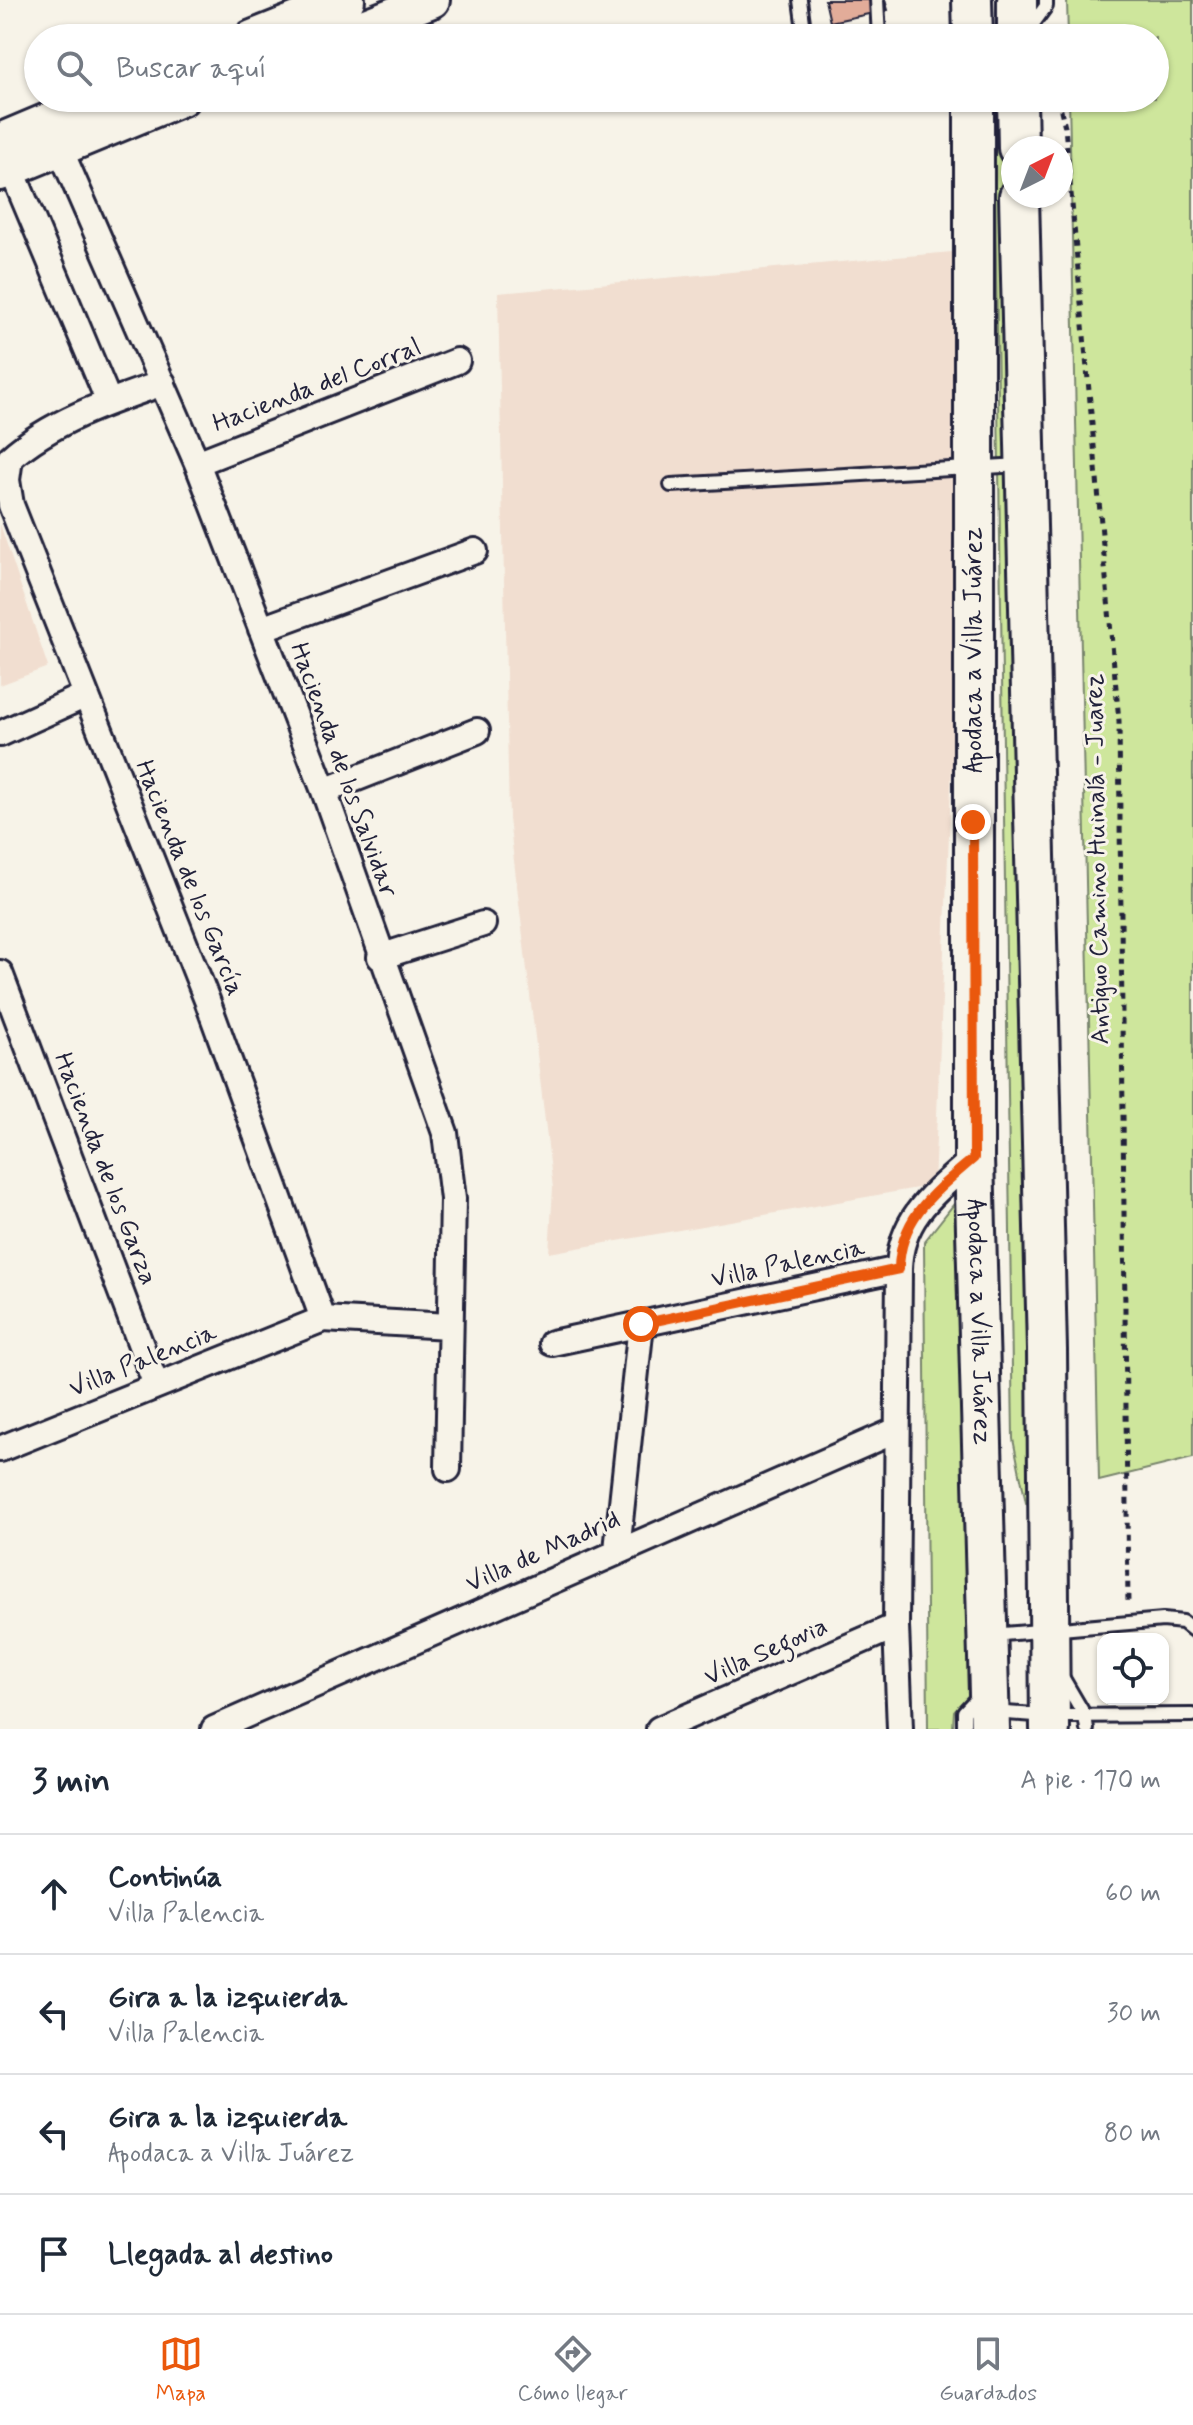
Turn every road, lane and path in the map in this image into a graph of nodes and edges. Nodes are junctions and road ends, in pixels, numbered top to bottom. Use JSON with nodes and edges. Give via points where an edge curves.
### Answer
{"nodes":[{"id":1,"x":347,"y":0,"type":"edge"},
{"id":2,"x":432,"y":0,"type":"edge"},
{"id":3,"x":800,"y":0,"type":"edge"},
{"id":4,"x":877,"y":0,"type":"edge"},
{"id":5,"x":972,"y":0,"type":"edge"},
{"id":6,"x":1017,"y":0,"type":"edge"},
{"id":7,"x":1046,"y":0,"type":"edge"},
{"id":8,"x":287,"y":24,"type":"edge"},
{"id":9,"x":371,"y":24,"type":"edge"},
{"id":10,"x":803,"y":24,"type":"edge"},
{"id":11,"x":878,"y":24,"type":"edge"},
{"id":12,"x":973,"y":24,"type":"edge"},
{"id":13,"x":1019,"y":24,"type":"edge"},
{"id":14,"x":1031,"y":24,"type":"edge"},
{"id":15,"x":82,"y":112,"type":"edge"},
{"id":16,"x":130,"y":112,"type":"edge"},
{"id":17,"x":964,"y":112,"type":"edge"},
{"id":18,"x":1017,"y":112,"type":"edge"},
{"id":19,"x":1061,"y":112,"type":"edge"},
{"id":20,"x":53,"y":133,"type":"junction"},
{"id":21,"x":1018,"y":136,"type":"edge"},
{"id":22,"x":3,"y":157,"type":"edge"},
{"id":23,"x":1019,"y":208,"type":"edge"},
{"id":24,"x":457,"y":361,"type":"dead end"},
{"id":25,"x":163,"y":383,"type":"junction"},
{"id":26,"x":109,"y":402,"type":"junction"},
{"id":27,"x":197,"y":463,"type":"junction"},
{"id":28,"x":1025,"y":465,"type":"junction"},
{"id":29,"x":975,"y":469,"type":"junction"},
{"id":30,"x":671,"y":485,"type":"dead end"},
{"id":31,"x":475,"y":551,"type":"dead end"},
{"id":32,"x":261,"y":629,"type":"junction"},
{"id":33,"x":86,"y":695,"type":"junction"},
{"id":34,"x":477,"y":731,"type":"dead end"},
{"id":35,"x":0,"y":734,"type":"edge"},
{"id":36,"x":324,"y":791,"type":"junction"},
{"id":37,"x":1034,"y":819,"type":"junction"},
{"id":38,"x":973,"y":822,"type":"junction"},
{"id":39,"x":483,"y":924,"type":"dead end"},
{"id":40,"x":380,"y":957,"type":"junction"},
{"id":41,"x":0,"y":973,"type":"edge"},
{"id":42,"x":974,"y":1158,"type":"junction"},
{"id":43,"x":899,"y":1269,"type":"junction"},
{"id":44,"x":323,"y":1319,"type":"junction"},
{"id":45,"x":641,"y":1324,"type":"junction"},
{"id":46,"x":449,"y":1326,"type":"junction"},
{"id":47,"x":552,"y":1343,"type":"dead end"},
{"id":48,"x":156,"y":1385,"type":"junction"},
{"id":49,"x":897,"y":1430,"type":"junction"},
{"id":50,"x":0,"y":1449,"type":"edge"},
{"id":51,"x":448,"y":1469,"type":"dead end"},
{"id":52,"x":617,"y":1550,"type":"junction"},
{"id":53,"x":1128,"y":1623,"type":"junction"},
{"id":54,"x":896,"y":1626,"type":"junction"},
{"id":55,"x":1193,"y":1630,"type":"edge"},
{"id":56,"x":989,"y":1635,"type":"junction"},
{"id":57,"x":1050,"y":1640,"type":"junction"},
{"id":58,"x":983,"y":1714,"type":"edge"},
{"id":59,"x":1193,"y":1715,"type":"edge"},
{"id":60,"x":1068,"y":1722,"type":"edge"},
{"id":61,"x":214,"y":1729,"type":"edge"},
{"id":62,"x":659,"y":1729,"type":"edge"},
{"id":63,"x":900,"y":1729,"type":"edge"}],
"edges":[{"from":1,"to":8,"type":"main road"},
{"from":2,"to":9,"type":"main road"},
{"from":3,"to":10,"type":"lane"},
{"from":4,"to":11,"type":"lane"},
{"from":5,"to":12,"type":"main road"},
{"from":6,"to":13,"type":"main road"},
{"from":7,"to":14,"type":"lane"},
{"from":15,"to":20,"type":"main road"},
{"from":16,"to":20,"type":"main road"},
{"from":17,"to":29,"type":"main road","name":"Apodaca a Villa Juárez"},
{"from":18,"to":21,"type":"main road"},
{"from":19,"to":53,"type":"path","name":"Antiguo Camino Huinalá - Juarez","via":[[1119,721]]},
{"from":20,"to":22,"type":"main road"},
{"from":20,"to":25,"type":"street","name":"Hacienda de los Salvidar"},
{"from":22,"to":26,"type":"street"},
{"from":23,"to":28,"type":"main road","name":"Apodaca a Villa Juárez"},
{"from":24,"to":27,"type":"street","name":"Hacienda del Corral"},
{"from":25,"to":26,"type":"street"},
{"from":25,"to":27,"type":"street","name":"Hacienda de los Salvidar"},
{"from":26,"to":33,"type":"street","name":"Hacienda de los García","via":[[27,443],[10,458],[7,480],[11,505]]},
{"from":27,"to":32,"type":"street","name":"Hacienda de los Salvidar"},
{"from":28,"to":29,"type":"lane"},
{"from":28,"to":37,"type":"main road","name":"Apodaca a Villa Juárez"},
{"from":29,"to":30,"type":"lane"},
{"from":29,"to":38,"type":"main road","name":"Apodaca a Villa Juárez"},
{"from":31,"to":32,"type":"street"},
{"from":32,"to":36,"type":"street","name":"Hacienda de los Salvidar"},
{"from":33,"to":35,"type":"street"},
{"from":33,"to":44,"type":"street","name":"Hacienda de los García","via":[[207,1000]]},
{"from":34,"to":36,"type":"street"},
{"from":36,"to":40,"type":"street","name":"Hacienda de los Salvidar"},
{"from":37,"to":38,"type":"main road"},
{"from":37,"to":57,"type":"main road","name":"Apodaca a Villa Juárez"},
{"from":38,"to":42,"type":"main road","name":"Apodaca a Villa Juárez"},
{"from":39,"to":40,"type":"street"},
{"from":40,"to":46,"type":"street","name":"Hacienda de los Salvidar","via":[[445,1133],[453,1199]]},
{"from":41,"to":48,"type":"street","name":"Hacienda de los Garza"},
{"from":42,"to":43,"type":"street","name":"Villa Palencia","via":[[916,1212],[904,1237]]},
{"from":42,"to":56,"type":"main road","name":"Apodaca a Villa Juárez"},
{"from":43,"to":45,"type":"street","name":"Villa Palencia"},
{"from":43,"to":49,"type":"street"},
{"from":44,"to":46,"type":"street","name":"Villa Palencia"},
{"from":44,"to":48,"type":"street","name":"Villa Palencia"},
{"from":45,"to":47,"type":"street","name":"Villa Palencia"},
{"from":45,"to":52,"type":"street"},
{"from":46,"to":51,"type":"street","name":"Hacienda de los Salvidar"},
{"from":48,"to":50,"type":"street","name":"Villa Palencia"},
{"from":49,"to":52,"type":"street","name":"Villa de Madrid"},
{"from":49,"to":54,"type":"street"},
{"from":52,"to":61,"type":"street","name":"Villa de Madrid"},
{"from":53,"to":55,"type":"lane","via":[[1176,1620]]},
{"from":53,"to":57,"type":"lane"},
{"from":54,"to":62,"type":"street","name":"Villa Segovia"},
{"from":54,"to":63,"type":"street"},
{"from":56,"to":57,"type":"lane"},
{"from":56,"to":58,"type":"main road","name":"Apodaca a Villa Juárez"},
{"from":57,"to":60,"type":"main road","name":"Apodaca a Villa Juárez"},
{"from":58,"to":60,"type":"lane"},
{"from":59,"to":60,"type":"lane"}]}
